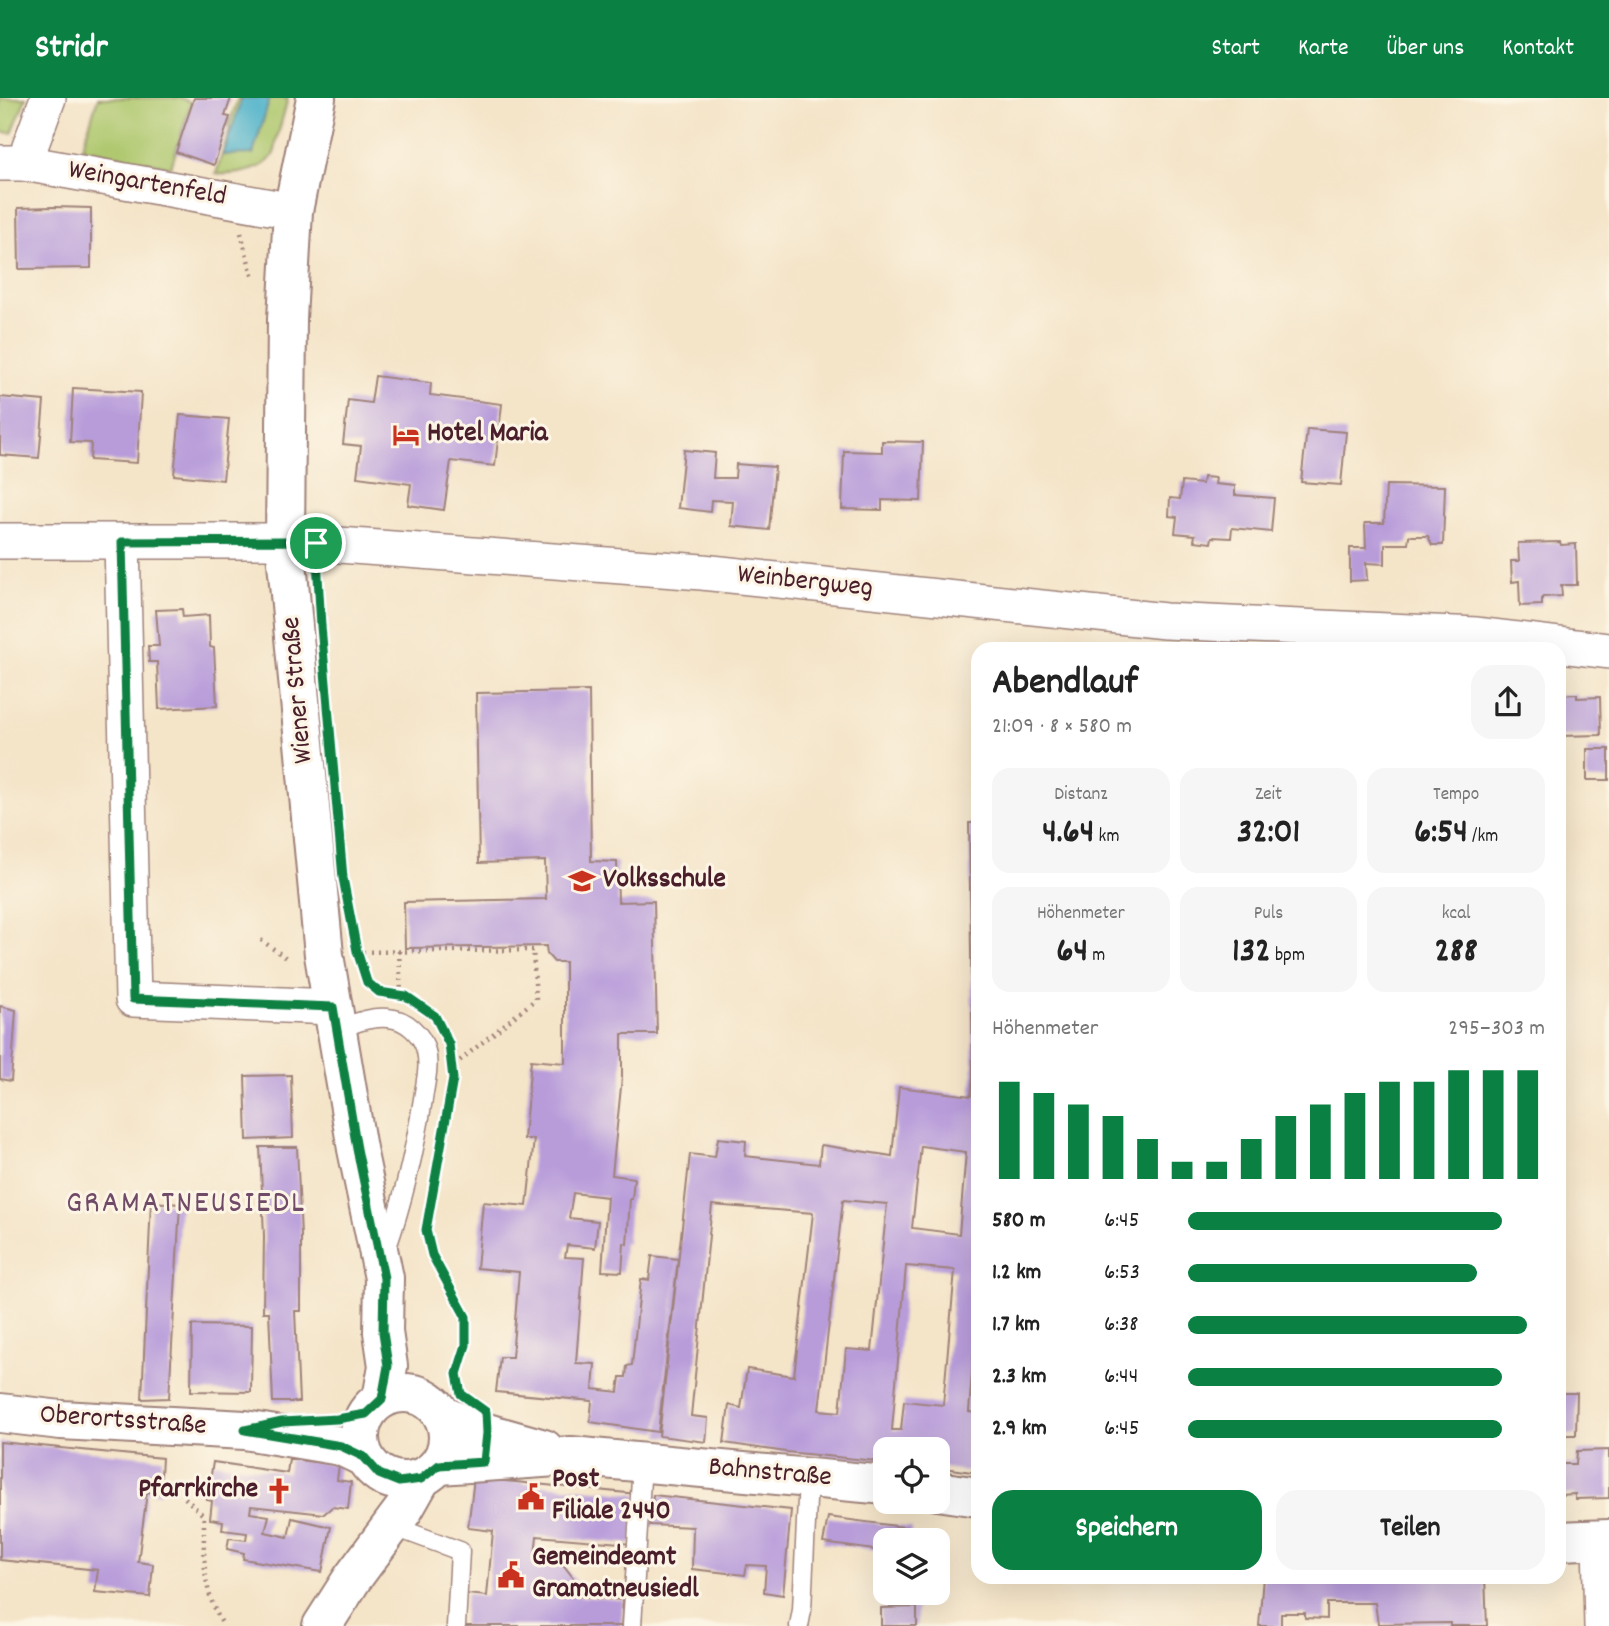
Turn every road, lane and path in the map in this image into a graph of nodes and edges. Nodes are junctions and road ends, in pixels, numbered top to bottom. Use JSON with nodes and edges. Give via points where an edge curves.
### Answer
{"nodes":[{"id":1,"x":48,"y":98,"type":"edge"},
{"id":2,"x":316,"y":98,"type":"edge"},
{"id":3,"x":12,"y":163,"type":"edge"},
{"id":4,"x":224,"y":198,"type":"junction"},
{"id":5,"x":293,"y":211,"type":"junction"},
{"id":6,"x":256,"y":290,"type":"dead end"},
{"id":7,"x":0,"y":541,"type":"edge"},
{"id":8,"x":285,"y":541,"type":"junction"},
{"id":9,"x":122,"y":542,"type":"junction"},
{"id":10,"x":1478,"y":642,"type":"edge"},
{"id":11,"x":1566,"y":648,"type":"edge"},
{"id":12,"x":1609,"y":651,"type":"edge"},
{"id":13,"x":354,"y":939,"type":"dead end"},
{"id":14,"x":261,"y":940,"type":"dead end"},
{"id":15,"x":357,"y":951,"type":"junction"},
{"id":16,"x":399,"y":951,"type":"junction"},
{"id":17,"x":300,"y":958,"type":"dead end"},
{"id":18,"x":360,"y":962,"type":"dead end"},
{"id":19,"x":364,"y":972,"type":"dead end"},
{"id":20,"x":335,"y":1018,"type":"junction"},
{"id":21,"x":451,"y":1055,"type":"dead end"},
{"id":22,"x":452,"y":1067,"type":"junction"},
{"id":23,"x":453,"y":1079,"type":"dead end"},
{"id":24,"x":436,"y":1168,"type":"dead end"},
{"id":25,"x":383,"y":1271,"type":"junction"},
{"id":26,"x":414,"y":1403,"type":"junction"},
{"id":27,"x":0,"y":1413,"type":"edge"},
{"id":28,"x":245,"y":1430,"type":"junction"},
{"id":29,"x":571,"y":1457,"type":"junction"},
{"id":30,"x":642,"y":1463,"type":"junction"},
{"id":31,"x":371,"y":1466,"type":"junction"},
{"id":32,"x":430,"y":1472,"type":"junction"},
{"id":33,"x":808,"y":1478,"type":"junction"},
{"id":34,"x":873,"y":1484,"type":"edge"},
{"id":35,"x":950,"y":1493,"type":"edge"},
{"id":36,"x":971,"y":1496,"type":"edge"},
{"id":37,"x":186,"y":1498,"type":"dead end"},
{"id":38,"x":392,"y":1527,"type":"junction"},
{"id":39,"x":1605,"y":1540,"type":"edge"},
{"id":40,"x":1566,"y":1541,"type":"edge"},
{"id":41,"x":352,"y":1579,"type":"junction"},
{"id":42,"x":224,"y":1626,"type":"edge"},
{"id":43,"x":322,"y":1626,"type":"edge"},
{"id":44,"x":456,"y":1626,"type":"edge"},
{"id":45,"x":632,"y":1626,"type":"edge"},
{"id":46,"x":799,"y":1626,"type":"edge"},
{"id":47,"x":1602,"y":1626,"type":"edge"}],
"edges":[{"from":1,"to":3,"type":"street"},
{"from":2,"to":5,"type":"main road","name":"Wiener Straße"},
{"from":3,"to":4,"type":"street","name":"Weingartenfeld"},
{"from":4,"to":5,"type":"street","name":"Weingartenfeld"},
{"from":4,"to":6,"type":"path","via":[[241,231]]},
{"from":5,"to":8,"type":"main road","name":"Wiener Straße"},
{"from":7,"to":9,"type":"street","name":"Weinbergweg"},
{"from":8,"to":9,"type":"street","name":"Weinbergweg"},
{"from":8,"to":10,"type":"street","name":"Weinbergweg","via":[[702,572],[1165,621]]},
{"from":8,"to":20,"type":"main road","name":"Wiener Straße","via":[[317,895]]},
{"from":9,"to":20,"type":"street","via":[[133,999]]},
{"from":11,"to":12,"type":"street","name":"Weinbergweg"},
{"from":13,"to":15,"type":"path"},
{"from":14,"to":17,"type":"path","via":[[291,961]]},
{"from":15,"to":16,"type":"path"},
{"from":15,"to":18,"type":"path"},
{"from":16,"to":19,"type":"path","via":[[404,995],[379,992],[367,982]]},
{"from":16,"to":22,"type":"path","via":[[533,950],[536,999]]},
{"from":20,"to":25,"type":"main road","name":"Wiener Straße"},
{"from":20,"to":25,"type":"lane","via":[[388,1018],[413,1028],[426,1050],[428,1068],[420,1120]]},
{"from":21,"to":22,"type":"path"},
{"from":22,"to":23,"type":"path"},
{"from":24,"to":26,"type":"path","via":[[426,1230],[432,1255],[466,1317],[466,1345],[457,1374]]},
{"from":25,"to":26,"type":"main road","name":"Wiener Straße","via":[[403,1328]]},
{"from":26,"to":28,"type":"main road","name":"Oberortsstraße","via":[[337,1419],[282,1422]]},
{"from":26,"to":29,"type":"main road","name":"Bahnstraße","via":[[487,1433]]},
{"from":26,"to":31,"type":"main road","via":[[359,1436]]},
{"from":26,"to":32,"type":"main road","via":[[449,1435],[448,1446]]},
{"from":27,"to":28,"type":"main road","name":"Oberortsstraße"},
{"from":28,"to":31,"type":"main road","name":"Oberortsstraße","via":[[341,1446]]},
{"from":29,"to":30,"type":"main road","name":"Bahnstraße"},
{"from":29,"to":32,"type":"main road","name":"Bahnstraße"},
{"from":30,"to":33,"type":"main road","name":"Bahnstraße"},
{"from":30,"to":45,"type":"lane"},
{"from":31,"to":32,"type":"main road","via":[[399,1482]]},
{"from":31,"to":41,"type":"main road","via":[[376,1499]]},
{"from":32,"to":38,"type":"main road"},
{"from":33,"to":34,"type":"main road","name":"Bahnstraße"},
{"from":33,"to":46,"type":"lane"},
{"from":35,"to":36,"type":"main road"},
{"from":37,"to":42,"type":"path","via":[[204,1516],[205,1583]]},
{"from":38,"to":41,"type":"main road"},
{"from":38,"to":44,"type":"lane","via":[[460,1551]]},
{"from":39,"to":40,"type":"main road"},
{"from":39,"to":47,"type":"street"},
{"from":41,"to":43,"type":"main road"}]}
